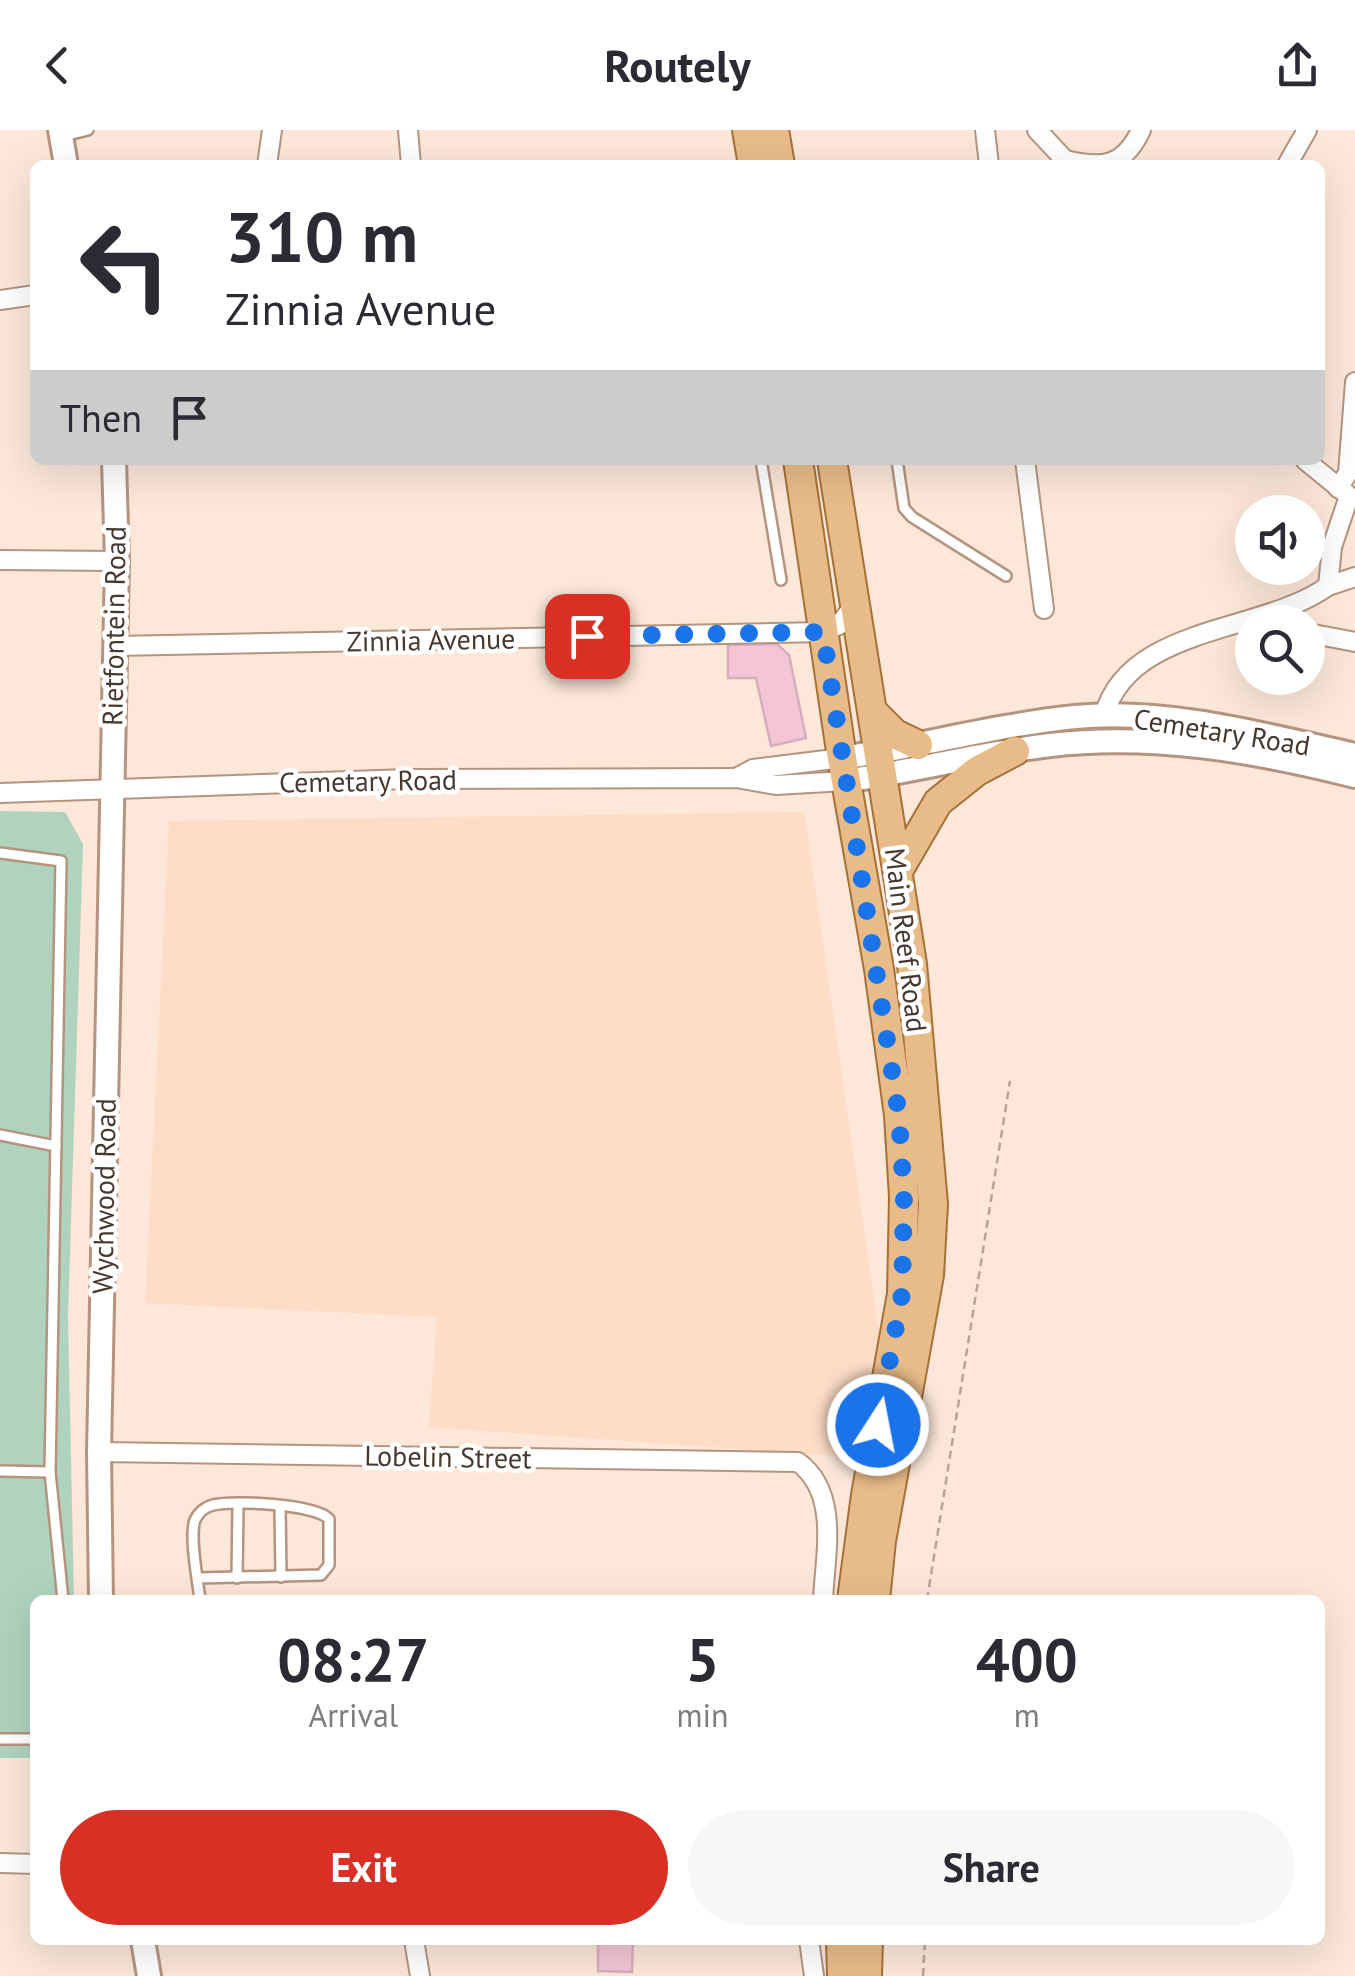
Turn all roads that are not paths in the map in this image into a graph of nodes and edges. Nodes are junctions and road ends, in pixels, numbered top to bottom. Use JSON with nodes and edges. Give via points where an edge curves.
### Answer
{"nodes":[{"id":1,"x":88,"y":130,"type":"edge"},
{"id":2,"x":272,"y":130,"type":"edge"},
{"id":3,"x":408,"y":130,"type":"edge"},
{"id":4,"x":747,"y":130,"type":"edge"},
{"id":5,"x":774,"y":130,"type":"edge"},
{"id":6,"x":986,"y":130,"type":"edge"},
{"id":7,"x":1037,"y":130,"type":"edge"},
{"id":8,"x":1140,"y":130,"type":"edge"},
{"id":9,"x":1307,"y":130,"type":"edge"},
{"id":10,"x":61,"y":133,"type":"edge"},
{"id":11,"x":65,"y":160,"type":"edge"},
{"id":12,"x":267,"y":160,"type":"edge"},
{"id":13,"x":411,"y":160,"type":"edge"},
{"id":14,"x":752,"y":160,"type":"edge"},
{"id":15,"x":779,"y":160,"type":"edge"},
{"id":16,"x":989,"y":160,"type":"edge"},
{"id":17,"x":1065,"y":160,"type":"edge"},
{"id":18,"x":1116,"y":160,"type":"edge"},
{"id":19,"x":1290,"y":160,"type":"edge"},
{"id":20,"x":30,"y":296,"type":"edge"},
{"id":21,"x":0,"y":300,"type":"edge"},
{"id":22,"x":1355,"y":382,"type":"edge"},
{"id":23,"x":114,"y":465,"type":"edge"},
{"id":24,"x":762,"y":465,"type":"edge"},
{"id":25,"x":799,"y":465,"type":"edge"},
{"id":26,"x":833,"y":465,"type":"edge"},
{"id":27,"x":898,"y":465,"type":"edge"},
{"id":28,"x":1026,"y":465,"type":"edge"},
{"id":29,"x":1312,"y":465,"type":"edge"},
{"id":30,"x":1348,"y":492,"type":"edge"},
{"id":31,"x":0,"y":560,"type":"edge"},
{"id":32,"x":117,"y":560,"type":"junction"},
{"id":33,"x":1006,"y":576,"type":"dead end"},
{"id":34,"x":1355,"y":576,"type":"edge"},
{"id":35,"x":782,"y":580,"type":"dead end"},
{"id":36,"x":1328,"y":586,"type":"junction"},
{"id":37,"x":856,"y":603,"type":"junction"},
{"id":38,"x":1295,"y":605,"type":"edge"},
{"id":39,"x":1044,"y":609,"type":"dead end"},
{"id":40,"x":1235,"y":624,"type":"edge"},
{"id":41,"x":823,"y":632,"type":"junction"},
{"id":42,"x":1325,"y":636,"type":"edge"},
{"id":43,"x":1355,"y":642,"type":"edge"},
{"id":44,"x":115,"y":646,"type":"junction"},
{"id":45,"x":875,"y":714,"type":"junction"},
{"id":46,"x":1104,"y":716,"type":"junction"},
{"id":47,"x":918,"y":745,"type":"junction"},
{"id":48,"x":1015,"y":751,"type":"junction"},
{"id":49,"x":1355,"y":755,"type":"edge"},
{"id":50,"x":881,"y":764,"type":"junction"},
{"id":51,"x":843,"y":769,"type":"junction"},
{"id":52,"x":1355,"y":776,"type":"edge"},
{"id":53,"x":112,"y":792,"type":"junction"},
{"id":54,"x":0,"y":794,"type":"edge"},
{"id":55,"x":0,"y":854,"type":"edge"},
{"id":56,"x":898,"y":871,"type":"junction"},
{"id":57,"x":907,"y":929,"type":"junction"},
{"id":58,"x":872,"y":934,"type":"junction"},
{"id":59,"x":0,"y":1135,"type":"edge"},
{"id":60,"x":56,"y":1146,"type":"junction"},
{"id":61,"x":99,"y":1452,"type":"junction"},
{"id":62,"x":0,"y":1471,"type":"edge"},
{"id":63,"x":50,"y":1472,"type":"junction"},
{"id":64,"x":238,"y":1505,"type":"junction"},
{"id":65,"x":280,"y":1506,"type":"junction"},
{"id":66,"x":281,"y":1576,"type":"junction"},
{"id":67,"x":198,"y":1578,"type":"junction"},
{"id":68,"x":237,"y":1578,"type":"junction"},
{"id":69,"x":62,"y":1595,"type":"edge"},
{"id":70,"x":101,"y":1595,"type":"edge"},
{"id":71,"x":200,"y":1595,"type":"edge"},
{"id":72,"x":823,"y":1595,"type":"edge"},
{"id":73,"x":853,"y":1595,"type":"edge"},
{"id":74,"x":875,"y":1595,"type":"edge"},
{"id":75,"x":0,"y":1739,"type":"edge"},
{"id":76,"x":30,"y":1739,"type":"edge"},
{"id":77,"x":0,"y":1863,"type":"edge"},
{"id":78,"x":30,"y":1864,"type":"edge"},
{"id":79,"x":145,"y":1945,"type":"edge"},
{"id":80,"x":415,"y":1945,"type":"edge"},
{"id":81,"x":809,"y":1945,"type":"edge"},
{"id":82,"x":842,"y":1945,"type":"edge"},
{"id":83,"x":868,"y":1945,"type":"edge"},
{"id":84,"x":149,"y":1976,"type":"edge"},
{"id":85,"x":420,"y":1976,"type":"edge"},
{"id":86,"x":814,"y":1976,"type":"edge"},
{"id":87,"x":842,"y":1976,"type":"edge"},
{"id":88,"x":867,"y":1976,"type":"edge"}],
"edges":[{"from":1,"to":10,"type":"lane"},
{"from":2,"to":12,"type":"street"},
{"from":3,"to":13,"type":"street"},
{"from":4,"to":14,"type":"main road"},
{"from":5,"to":15,"type":"main road"},
{"from":6,"to":16,"type":"street"},
{"from":7,"to":17,"type":"street"},
{"from":8,"to":18,"type":"street","via":[[1126,156]]},
{"from":9,"to":19,"type":"street"},
{"from":10,"to":11,"type":"street"},
{"from":20,"to":21,"type":"street"},
{"from":22,"to":30,"type":"street"},
{"from":23,"to":32,"type":"street","name":"Rietfontein Road"},
{"from":24,"to":35,"type":"lane"},
{"from":25,"to":41,"type":"main road","name":"Main Reef Road"},
{"from":26,"to":37,"type":"main road","name":"Main Reef Road"},
{"from":27,"to":33,"type":"lane","via":[[912,517]]},
{"from":28,"to":39,"type":"street"},
{"from":29,"to":30,"type":"street"},
{"from":30,"to":36,"type":"street"},
{"from":31,"to":32,"type":"street"},
{"from":32,"to":44,"type":"street","name":"Rietfontein Road"},
{"from":34,"to":36,"type":"street"},
{"from":36,"to":38,"type":"street"},
{"from":37,"to":41,"type":"street"},
{"from":37,"to":45,"type":"main road","name":"Main Reef Road"},
{"from":40,"to":46,"type":"street","via":[[1152,658],[1120,683]]},
{"from":41,"to":44,"type":"street","name":"Zinnia Avenue"},
{"from":41,"to":51,"type":"main road","name":"Main Reef Road"},
{"from":42,"to":43,"type":"street"},
{"from":44,"to":53,"type":"street","name":"Rietfontein Road"},
{"from":45,"to":47,"type":"main road"},
{"from":45,"to":50,"type":"main road","name":"Main Reef Road"},
{"from":46,"to":47,"type":"street","name":"Cemetary Road"},
{"from":46,"to":49,"type":"street","name":"Cemetary Road","via":[[1210,725]]},
{"from":47,"to":50,"type":"street","name":"Cemetary Road"},
{"from":48,"to":50,"type":"street","name":"Cemetary Road"},
{"from":48,"to":52,"type":"street","name":"Cemetary Road","via":[[1160,742],[1241,751]]},
{"from":48,"to":56,"type":"main road","via":[[938,802]]},
{"from":50,"to":51,"type":"street","name":"Cemetary Road"},
{"from":50,"to":56,"type":"main road","name":"Main Reef Road"},
{"from":51,"to":53,"type":"street","name":"Cemetary Road","via":[[778,764],[736,778],[371,780]]},
{"from":51,"to":58,"type":"main road","name":"Main Reef Road"},
{"from":53,"to":54,"type":"street","name":"Cemetary Road"},
{"from":53,"to":61,"type":"street","name":"Wychwood Road"},
{"from":55,"to":60,"type":"lane","via":[[61,861]]},
{"from":56,"to":57,"type":"main road","name":"Main Reef Road"},
{"from":57,"to":58,"type":"main road"},
{"from":57,"to":74,"type":"main road","name":"Main Reef Road","via":[[933,1204],[930,1275]]},
{"from":58,"to":73,"type":"main road","name":"Main Reef Road","via":[[899,1116],[905,1241]]},
{"from":59,"to":60,"type":"lane"},
{"from":60,"to":63,"type":"lane"},
{"from":61,"to":70,"type":"street","name":"Wychwood Road"},
{"from":61,"to":72,"type":"street","name":"Lobelin Street","via":[[798,1462],[817,1480],[826,1506]]},
{"from":62,"to":63,"type":"lane"},
{"from":63,"to":69,"type":"lane"},
{"from":64,"to":65,"type":"lane"},
{"from":64,"to":67,"type":"lane","via":[[214,1504],[196,1518]]},
{"from":64,"to":68,"type":"lane"},
{"from":65,"to":66,"type":"lane"},
{"from":65,"to":66,"type":"lane","via":[[318,1510],[330,1527],[326,1572]]},
{"from":66,"to":68,"type":"lane"},
{"from":67,"to":68,"type":"lane"},
{"from":67,"to":71,"type":"lane"},
{"from":75,"to":76,"type":"lane"},
{"from":77,"to":78,"type":"street"},
{"from":79,"to":84,"type":"street"},
{"from":80,"to":85,"type":"street"},
{"from":81,"to":86,"type":"street"},
{"from":82,"to":87,"type":"main road"},
{"from":83,"to":88,"type":"main road"}]}
